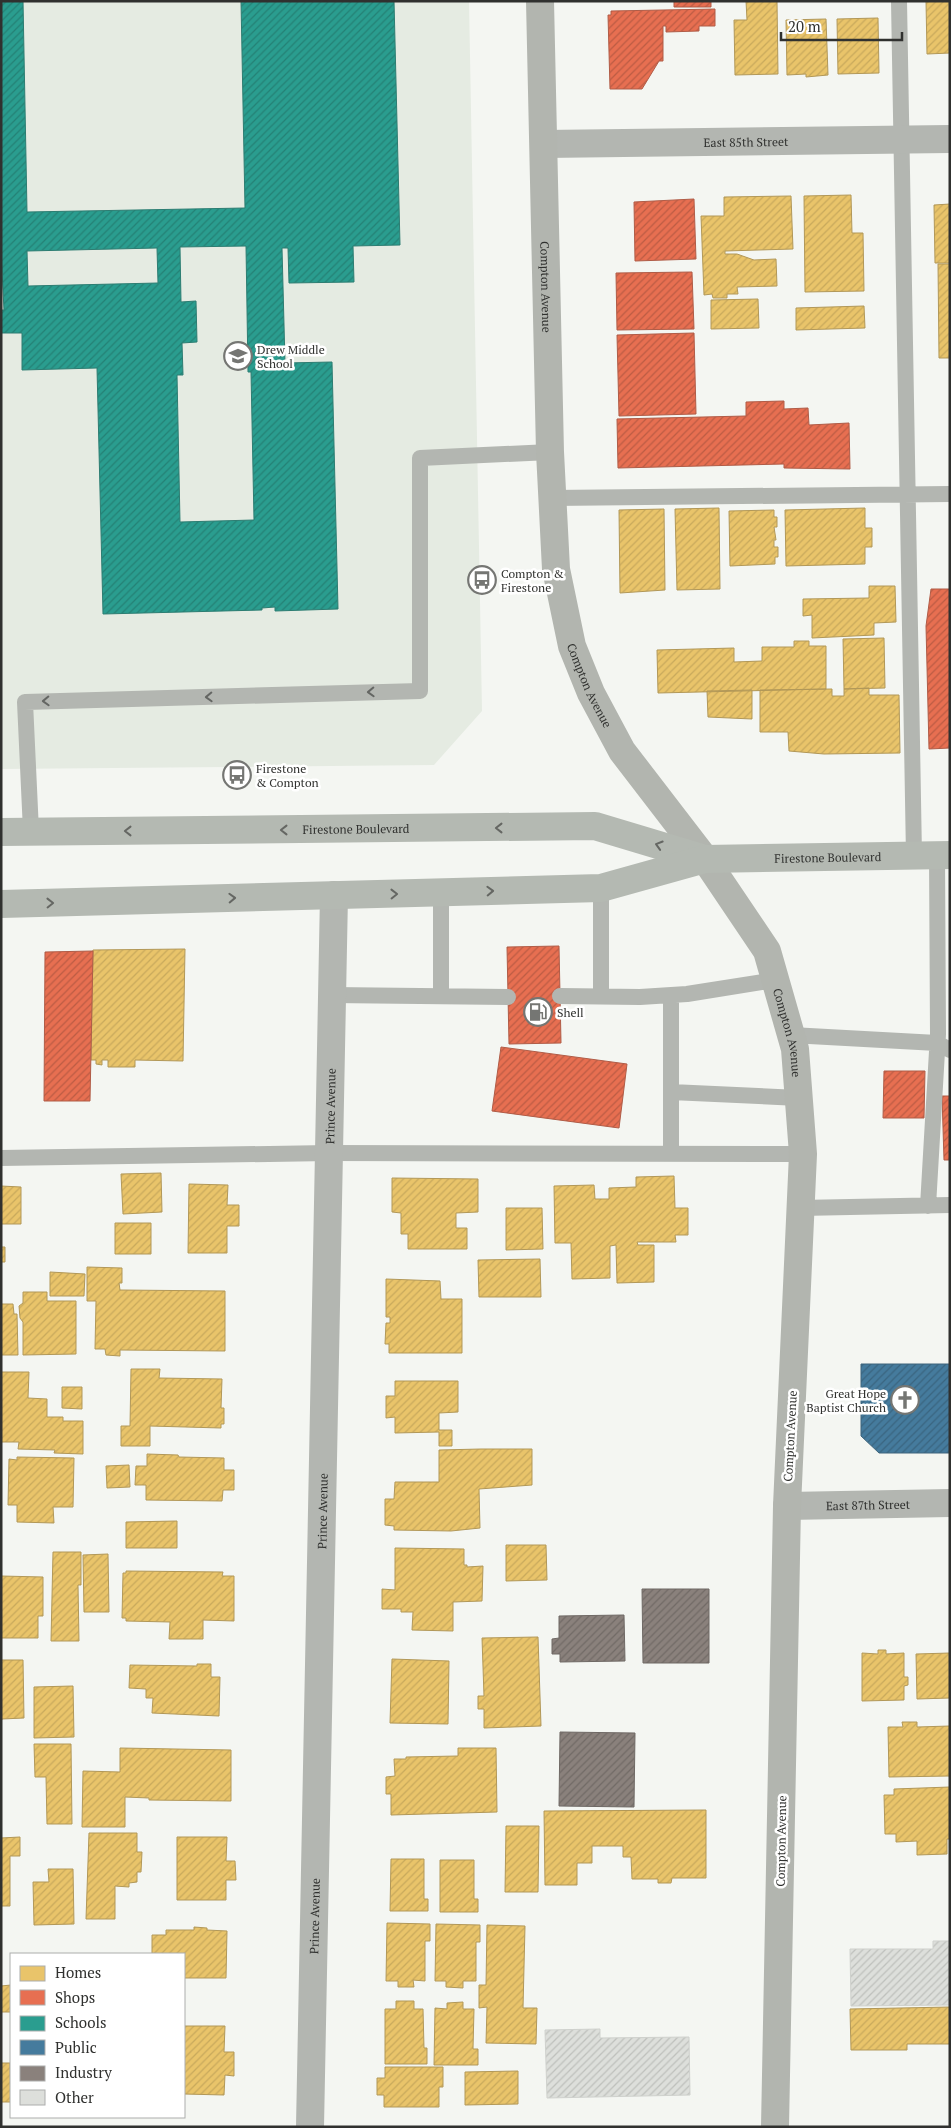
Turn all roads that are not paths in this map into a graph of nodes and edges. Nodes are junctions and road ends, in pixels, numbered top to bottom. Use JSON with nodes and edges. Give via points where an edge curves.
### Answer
{"nodes":[{"id":1,"x":540,"y":1,"type":"edge"},
{"id":2,"x":899,"y":1,"type":"edge"},
{"id":3,"x":950,"y":139,"type":"edge"},
{"id":4,"x":902,"y":140,"type":"junction"},
{"id":5,"x":544,"y":144,"type":"junction"},
{"id":6,"x":550,"y":452,"type":"junction"},
{"id":7,"x":907,"y":494,"type":"junction"},
{"id":8,"x":950,"y":494,"type":"edge"},
{"id":9,"x":552,"y":498,"type":"junction"},
{"id":10,"x":1,"y":832,"type":"edge"},
{"id":11,"x":31,"y":832,"type":"junction"},
{"id":12,"x":934,"y":855,"type":"edge"},
{"id":13,"x":705,"y":859,"type":"junction"},
{"id":14,"x":601,"y":888,"type":"junction"},
{"id":15,"x":441,"y":893,"type":"junction"},
{"id":16,"x":334,"y":895,"type":"junction"},
{"id":17,"x":1,"y":904,"type":"edge"},
{"id":18,"x":775,"y":980,"type":"junction"},
{"id":19,"x":332,"y":995,"type":"junction"},
{"id":20,"x":671,"y":995,"type":"junction"},
{"id":21,"x":441,"y":996,"type":"junction"},
{"id":22,"x":560,"y":996,"type":"dead end"},
{"id":23,"x":601,"y":996,"type":"junction"},
{"id":24,"x":508,"y":997,"type":"dead end"},
{"id":25,"x":791,"y":1035,"type":"junction"},
{"id":26,"x":943,"y":1046,"type":"edge"},
{"id":27,"x":671,"y":1092,"type":"junction"},
{"id":28,"x":799,"y":1098,"type":"junction"},
{"id":29,"x":330,"y":1153,"type":"junction"},
{"id":30,"x":671,"y":1154,"type":"junction"},
{"id":31,"x":803,"y":1154,"type":"junction"},
{"id":32,"x":1,"y":1158,"type":"edge"},
{"id":33,"x":950,"y":1205,"type":"edge"},
{"id":34,"x":928,"y":1206,"type":"junction"},
{"id":35,"x":800,"y":1208,"type":"junction"},
{"id":36,"x":950,"y":1503,"type":"edge"},
{"id":37,"x":787,"y":1506,"type":"junction"},
{"id":38,"x":310,"y":2127,"type":"edge"},
{"id":39,"x":775,"y":2127,"type":"edge"}],
"edges":[{"from":1,"to":5,"type":"main road","name":"Compton Avenue"},
{"from":2,"to":4,"type":"lane"},
{"from":3,"to":4,"type":"street","name":"East 85th Street"},
{"from":4,"to":5,"type":"street","name":"East 85th Street"},
{"from":4,"to":7,"type":"lane"},
{"from":5,"to":6,"type":"main road","name":"Compton Avenue"},
{"from":6,"to":9,"type":"main road","name":"Compton Avenue"},
{"from":6,"to":11,"type":"lane","one_way":true,"via":[[420,458],[420,691],[25,702]]},
{"from":7,"to":8,"type":"lane"},
{"from":7,"to":9,"type":"lane"},
{"from":7,"to":12,"type":"lane"},
{"from":9,"to":13,"type":"main road","name":"Compton Avenue","via":[[556,570],[572,646],[588,685],[622,750]]},
{"from":10,"to":11,"type":"main road","name":"Firestone Boulevard"},
{"from":13,"to":11,"type":"main road","name":"Firestone Boulevard","one_way":true,"via":[[596,826]]},
{"from":12,"to":13,"type":"main road","name":"Firestone Boulevard"},
{"from":12,"to":26,"type":"lane"},
{"from":13,"to":14,"type":"main road","name":"Firestone Boulevard"},
{"from":13,"to":18,"type":"main road","name":"Compton Avenue","via":[[767,951]]},
{"from":15,"to":14,"type":"main road","name":"Firestone Boulevard","one_way":true},
{"from":14,"to":23,"type":"lane"},
{"from":16,"to":15,"type":"main road","name":"Firestone Boulevard","one_way":true},
{"from":15,"to":21,"type":"lane"},
{"from":17,"to":16,"type":"main road","name":"Firestone Boulevard","one_way":true},
{"from":16,"to":19,"type":"street","name":"Prince Avenue"},
{"from":18,"to":20,"type":"lane"},
{"from":18,"to":25,"type":"main road","name":"Compton Avenue"},
{"from":19,"to":21,"type":"lane"},
{"from":19,"to":29,"type":"street","name":"Prince Avenue"},
{"from":20,"to":23,"type":"lane"},
{"from":20,"to":27,"type":"lane"},
{"from":21,"to":24,"type":"lane"},
{"from":22,"to":23,"type":"lane"},
{"from":25,"to":26,"type":"lane"},
{"from":25,"to":28,"type":"main road","name":"Compton Avenue","via":[[796,1049]]},
{"from":26,"to":34,"type":"lane"},
{"from":27,"to":28,"type":"lane"},
{"from":27,"to":30,"type":"lane"},
{"from":28,"to":31,"type":"main road","name":"Compton Avenue"},
{"from":29,"to":30,"type":"lane"},
{"from":29,"to":32,"type":"lane"},
{"from":29,"to":38,"type":"street","name":"Prince Avenue"},
{"from":30,"to":31,"type":"lane"},
{"from":31,"to":35,"type":"main road","name":"Compton Avenue"},
{"from":33,"to":34,"type":"lane"},
{"from":34,"to":35,"type":"lane"},
{"from":35,"to":37,"type":"main road","name":"Compton Avenue"},
{"from":36,"to":37,"type":"street","name":"East 87th Street"},
{"from":37,"to":39,"type":"main road","name":"Compton Avenue"}]}
